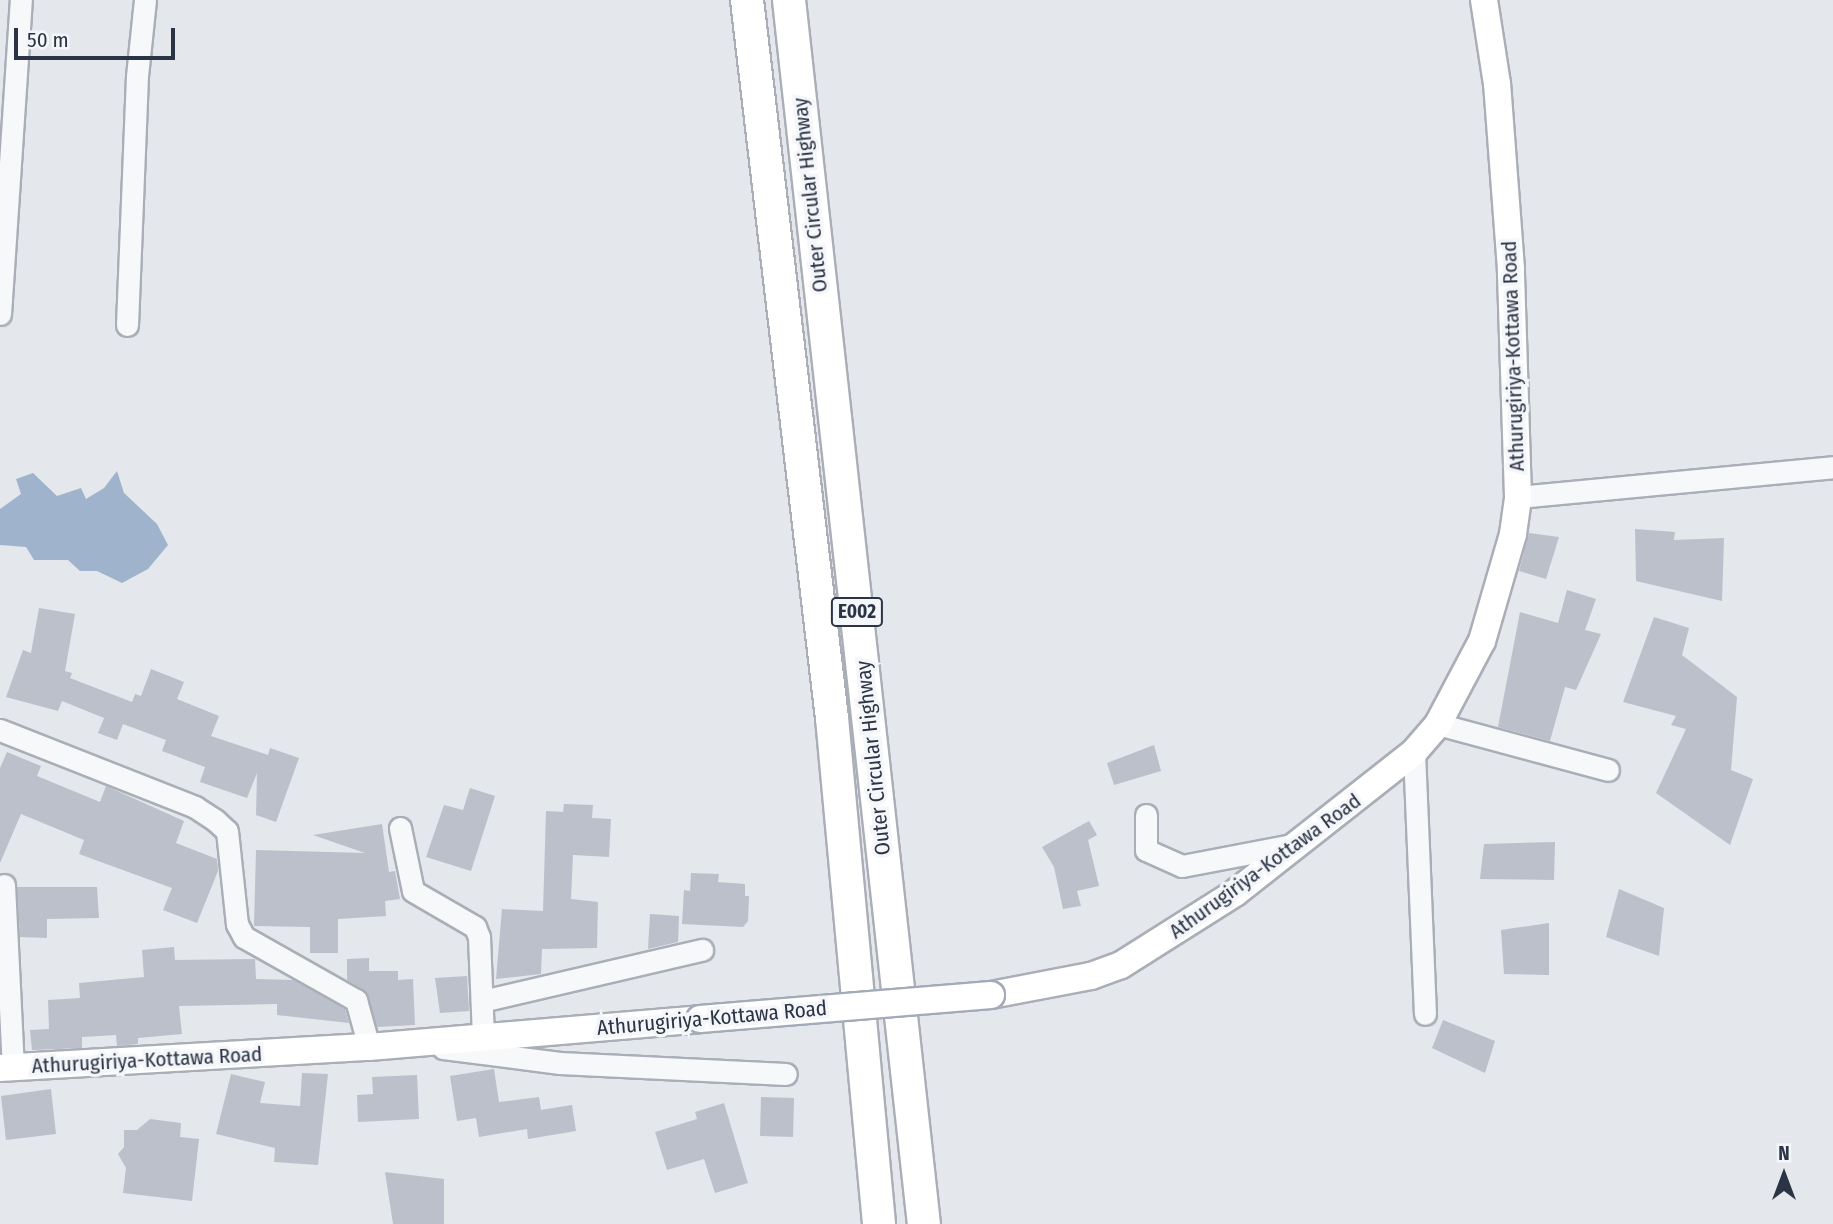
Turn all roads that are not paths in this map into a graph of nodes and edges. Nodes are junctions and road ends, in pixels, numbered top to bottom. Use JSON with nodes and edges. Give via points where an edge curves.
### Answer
{"nodes":[{"id":1,"x":21,"y":0,"type":"edge"},
{"id":2,"x":145,"y":0,"type":"edge"},
{"id":3,"x":747,"y":0,"type":"edge"},
{"id":4,"x":789,"y":0,"type":"edge"},
{"id":5,"x":1484,"y":0,"type":"edge"},
{"id":6,"x":0,"y":314,"type":"edge"},
{"id":7,"x":127,"y":325,"type":"dead end"},
{"id":8,"x":1833,"y":467,"type":"edge"},
{"id":9,"x":1518,"y":497,"type":"junction"},
{"id":10,"x":1438,"y":724,"type":"junction"},
{"id":11,"x":0,"y":730,"type":"edge"},
{"id":12,"x":1414,"y":752,"type":"junction"},
{"id":13,"x":1608,"y":769,"type":"dead end"},
{"id":14,"x":1146,"y":815,"type":"dead end"},
{"id":15,"x":400,"y":828,"type":"dead end"},
{"id":16,"x":1302,"y":843,"type":"junction"},
{"id":17,"x":4,"y":885,"type":"dead end"},
{"id":18,"x":702,"y":950,"type":"dead end"},
{"id":19,"x":482,"y":1001,"type":"junction"},
{"id":20,"x":1425,"y":1014,"type":"dead end"},
{"id":21,"x":483,"y":1038,"type":"junction"},
{"id":22,"x":413,"y":1044,"type":"junction"},
{"id":23,"x":369,"y":1047,"type":"junction"},
{"id":24,"x":6,"y":1068,"type":"edge"},
{"id":25,"x":786,"y":1074,"type":"dead end"},
{"id":26,"x":879,"y":1224,"type":"edge"},
{"id":27,"x":924,"y":1224,"type":"edge"}],
"edges":[{"from":1,"to":6,"type":"street"},
{"from":2,"to":7,"type":"street","via":[[137,76]]},
{"from":3,"to":26,"type":"highway","name":"Outer Circular Highway","number":"E002","via":[[832,718]]},
{"from":4,"to":27,"type":"highway","name":"Outer Circular Highway","number":"E002"},
{"from":5,"to":9,"type":"main road","name":"Athurugiriya-Kottawa Road","via":[[1497,84],[1511,269]]},
{"from":8,"to":9,"type":"street"},
{"from":9,"to":10,"type":"main road","name":"Athurugiriya-Kottawa Road","via":[[1513,534],[1482,641]]},
{"from":10,"to":12,"type":"main road","name":"Athurugiriya-Kottawa Road"},
{"from":10,"to":13,"type":"street"},
{"from":11,"to":23,"type":"street","via":[[195,807],[228,831],[237,925],[244,937],[356,1000]]},
{"from":12,"to":16,"type":"main road","name":"Athurugiriya-Kottawa Road"},
{"from":12,"to":20,"type":"street"},
{"from":14,"to":16,"type":"street","via":[[1146,850],[1181,866]]},
{"from":15,"to":19,"type":"street","via":[[413,891],[475,927],[481,946]]},
{"from":16,"to":21,"type":"main road","name":"Athurugiriya-Kottawa Road","bridge":true,"via":[[1235,893],[1121,965],[1091,976],[990,995]]},
{"from":17,"to":24,"type":"street"},
{"from":18,"to":19,"type":"street"},
{"from":19,"to":21,"type":"street"},
{"from":21,"to":22,"type":"main road","name":"Athurugiriya-Kottawa Road"},
{"from":22,"to":23,"type":"main road","name":"Athurugiriya-Kottawa Road"},
{"from":22,"to":25,"type":"street","via":[[560,1063]]},
{"from":23,"to":24,"type":"main road","name":"Athurugiriya-Kottawa Road"}]}
